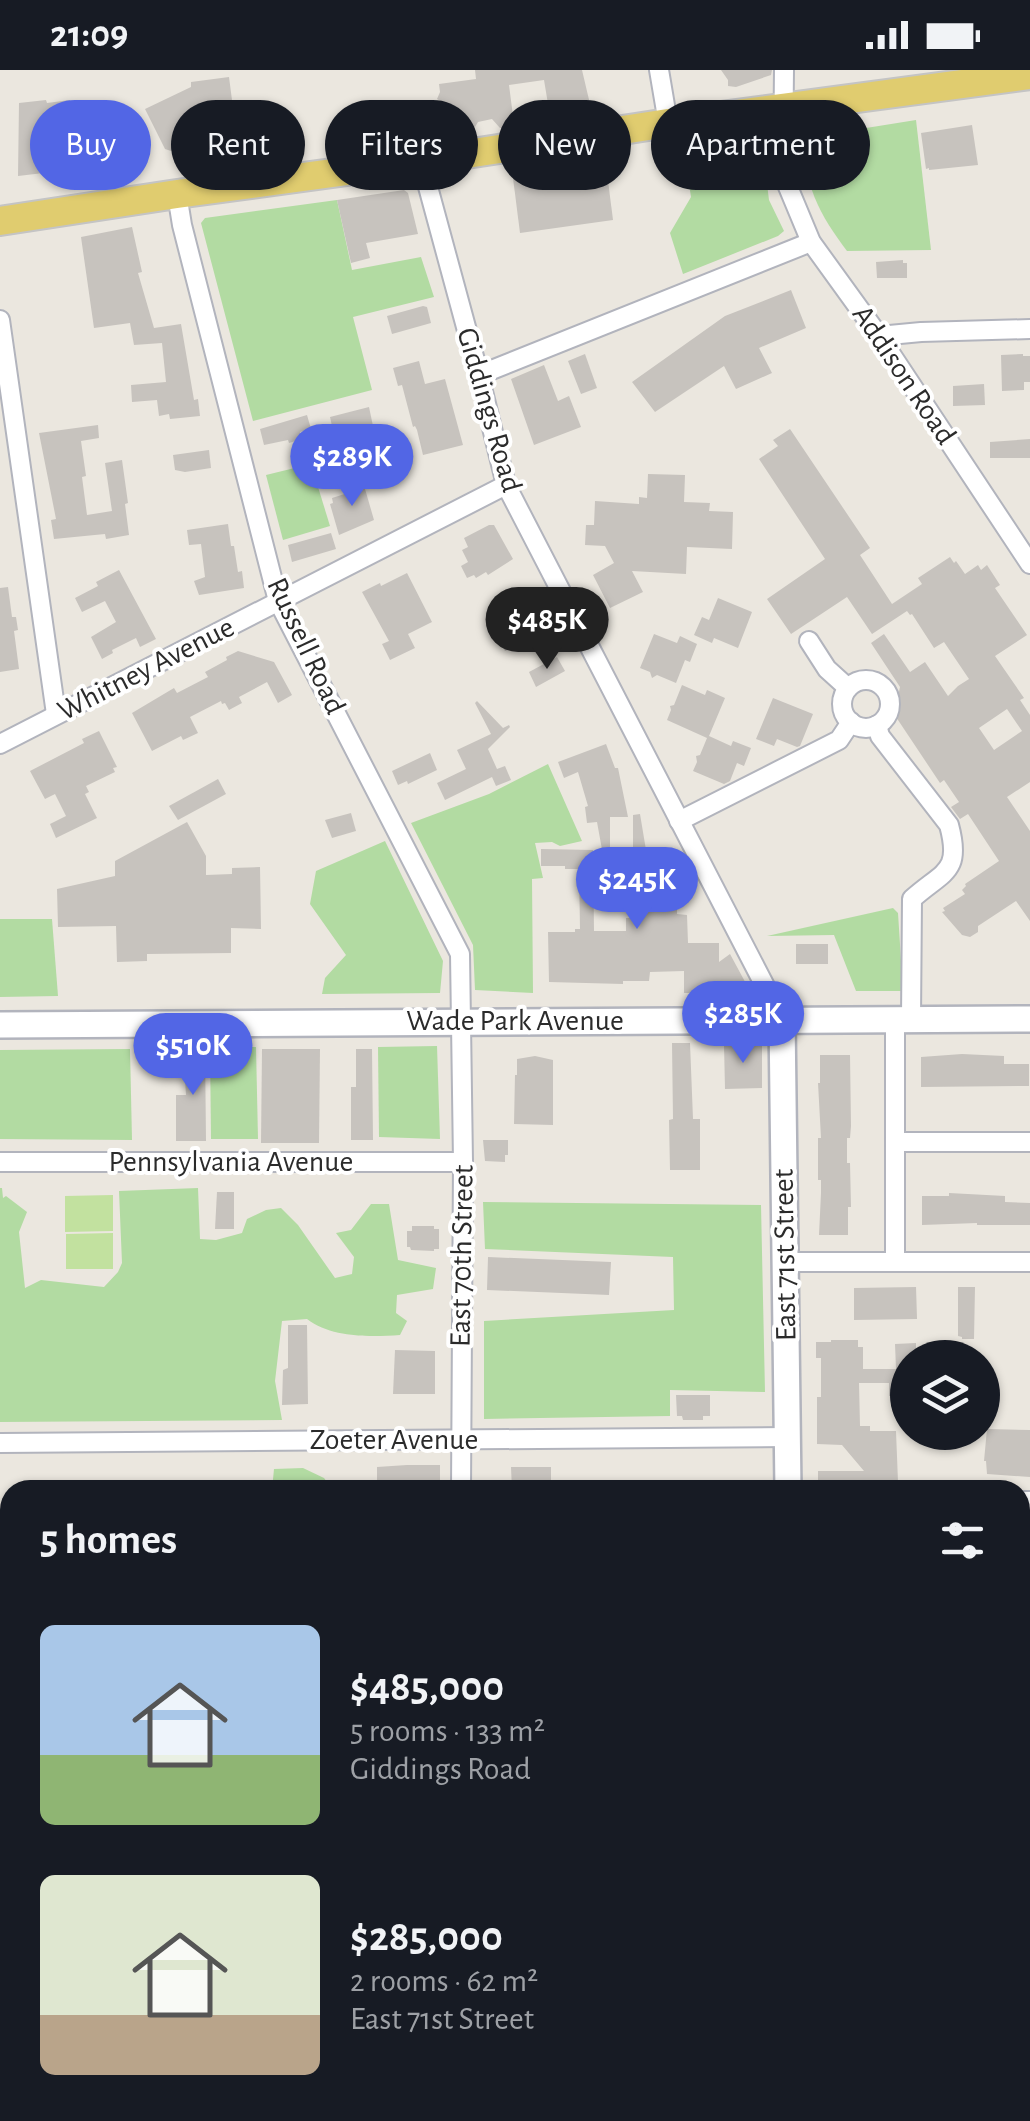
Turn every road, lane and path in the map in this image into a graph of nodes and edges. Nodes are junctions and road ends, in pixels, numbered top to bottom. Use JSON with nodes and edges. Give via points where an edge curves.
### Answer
{"nodes":[{"id":1,"x":659,"y":70,"type":"edge"},
{"id":2,"x":784,"y":70,"type":"edge"},
{"id":3,"x":1030,"y":75,"type":"edge"},
{"id":4,"x":664,"y":100,"type":"edge"},
{"id":5,"x":785,"y":100,"type":"edge"},
{"id":6,"x":850,"y":100,"type":"edge"},
{"id":7,"x":651,"y":126,"type":"edge"},
{"id":8,"x":478,"y":152,"type":"edge"},
{"id":9,"x":325,"y":174,"type":"edge"},
{"id":10,"x":429,"y":190,"type":"edge"},
{"id":11,"x":789,"y":190,"type":"edge"},
{"id":12,"x":177,"y":194,"type":"junction"},
{"id":13,"x":0,"y":221,"type":"edge"},
{"id":14,"x":811,"y":242,"type":"junction"},
{"id":15,"x":0,"y":320,"type":"edge"},
{"id":16,"x":1030,"y":330,"type":"edge"},
{"id":17,"x":879,"y":336,"type":"junction"},
{"id":18,"x":480,"y":375,"type":"junction"},
{"id":19,"x":506,"y":485,"type":"junction"},
{"id":20,"x":1030,"y":564,"type":"edge"},
{"id":21,"x":278,"y":601,"type":"junction"},
{"id":22,"x":808,"y":641,"type":"dead end"},
{"id":23,"x":848,"y":688,"type":"junction"},
{"id":24,"x":56,"y":714,"type":"junction"},
{"id":25,"x":851,"y":722,"type":"junction"},
{"id":26,"x":877,"y":725,"type":"junction"},
{"id":27,"x":0,"y":744,"type":"edge"},
{"id":28,"x":679,"y":821,"type":"junction"},
{"id":29,"x":782,"y":1019,"type":"junction"},
{"id":30,"x":903,"y":1019,"type":"junction"},
{"id":31,"x":1030,"y":1019,"type":"edge"},
{"id":32,"x":461,"y":1022,"type":"junction"},
{"id":33,"x":0,"y":1025,"type":"edge"},
{"id":34,"x":895,"y":1142,"type":"junction"},
{"id":35,"x":1030,"y":1142,"type":"edge"},
{"id":36,"x":0,"y":1162,"type":"edge"},
{"id":37,"x":463,"y":1162,"type":"junction"},
{"id":38,"x":785,"y":1262,"type":"junction"},
{"id":39,"x":896,"y":1262,"type":"junction"},
{"id":40,"x":1030,"y":1262,"type":"edge"},
{"id":41,"x":788,"y":1437,"type":"junction"},
{"id":42,"x":460,"y":1440,"type":"junction"},
{"id":43,"x":0,"y":1443,"type":"edge"},
{"id":44,"x":461,"y":1480,"type":"edge"},
{"id":45,"x":788,"y":1480,"type":"edge"}],
"edges":[{"from":1,"to":4,"type":"street"},
{"from":2,"to":5,"type":"street"},
{"from":3,"to":6,"type":"main road"},
{"from":7,"to":8,"type":"main road"},
{"from":9,"to":12,"type":"main road"},
{"from":10,"to":18,"type":"street","name":"Giddings Road"},
{"from":11,"to":14,"type":"street","name":"Addison Road"},
{"from":12,"to":13,"type":"main road"},
{"from":12,"to":21,"type":"street","name":"Russell Road"},
{"from":14,"to":17,"type":"street","name":"Addison Road"},
{"from":14,"to":18,"type":"street"},
{"from":15,"to":24,"type":"street"},
{"from":16,"to":17,"type":"street"},
{"from":17,"to":20,"type":"street","name":"Addison Road"},
{"from":18,"to":19,"type":"street","name":"Giddings Road"},
{"from":19,"to":21,"type":"street","name":"Whitney Avenue"},
{"from":19,"to":28,"type":"street","name":"Giddings Road"},
{"from":21,"to":24,"type":"street","name":"Whitney Avenue"},
{"from":21,"to":32,"type":"street","name":"Russell Road","via":[[460,954]]},
{"from":22,"to":23,"type":"street"},
{"from":23,"to":25,"type":"street","via":[[842,706]]},
{"from":23,"to":26,"type":"street","via":[[864,680],[882,685],[890,702]]},
{"from":24,"to":27,"type":"street","name":"Whitney Avenue"},
{"from":25,"to":26,"type":"street"},
{"from":25,"to":28,"type":"street","via":[[839,740]]},
{"from":26,"to":30,"type":"street","via":[[953,840],[953,862],[945,874],[912,899]]},
{"from":28,"to":29,"type":"street","name":"Giddings Road"},
{"from":29,"to":30,"type":"street","name":"Wade Park Avenue"},
{"from":29,"to":32,"type":"street","name":"Wade Park Avenue"},
{"from":29,"to":38,"type":"street","name":"East 71st Street"},
{"from":30,"to":31,"type":"street","name":"Wade Park Avenue"},
{"from":30,"to":34,"type":"street"},
{"from":32,"to":33,"type":"street","name":"Wade Park Avenue"},
{"from":32,"to":37,"type":"street","name":"East 70th Street"},
{"from":34,"to":35,"type":"street"},
{"from":34,"to":39,"type":"street"},
{"from":36,"to":37,"type":"street","name":"Pennsylvania Avenue"},
{"from":37,"to":42,"type":"street","name":"East 70th Street"},
{"from":38,"to":39,"type":"street"},
{"from":38,"to":41,"type":"street","name":"East 71st Street"},
{"from":39,"to":40,"type":"street"},
{"from":41,"to":42,"type":"street","name":"Zoeter Avenue"},
{"from":41,"to":45,"type":"street","name":"East 71st Street"},
{"from":42,"to":43,"type":"street","name":"Zoeter Avenue"},
{"from":42,"to":44,"type":"street","name":"East 70th Street"}]}
